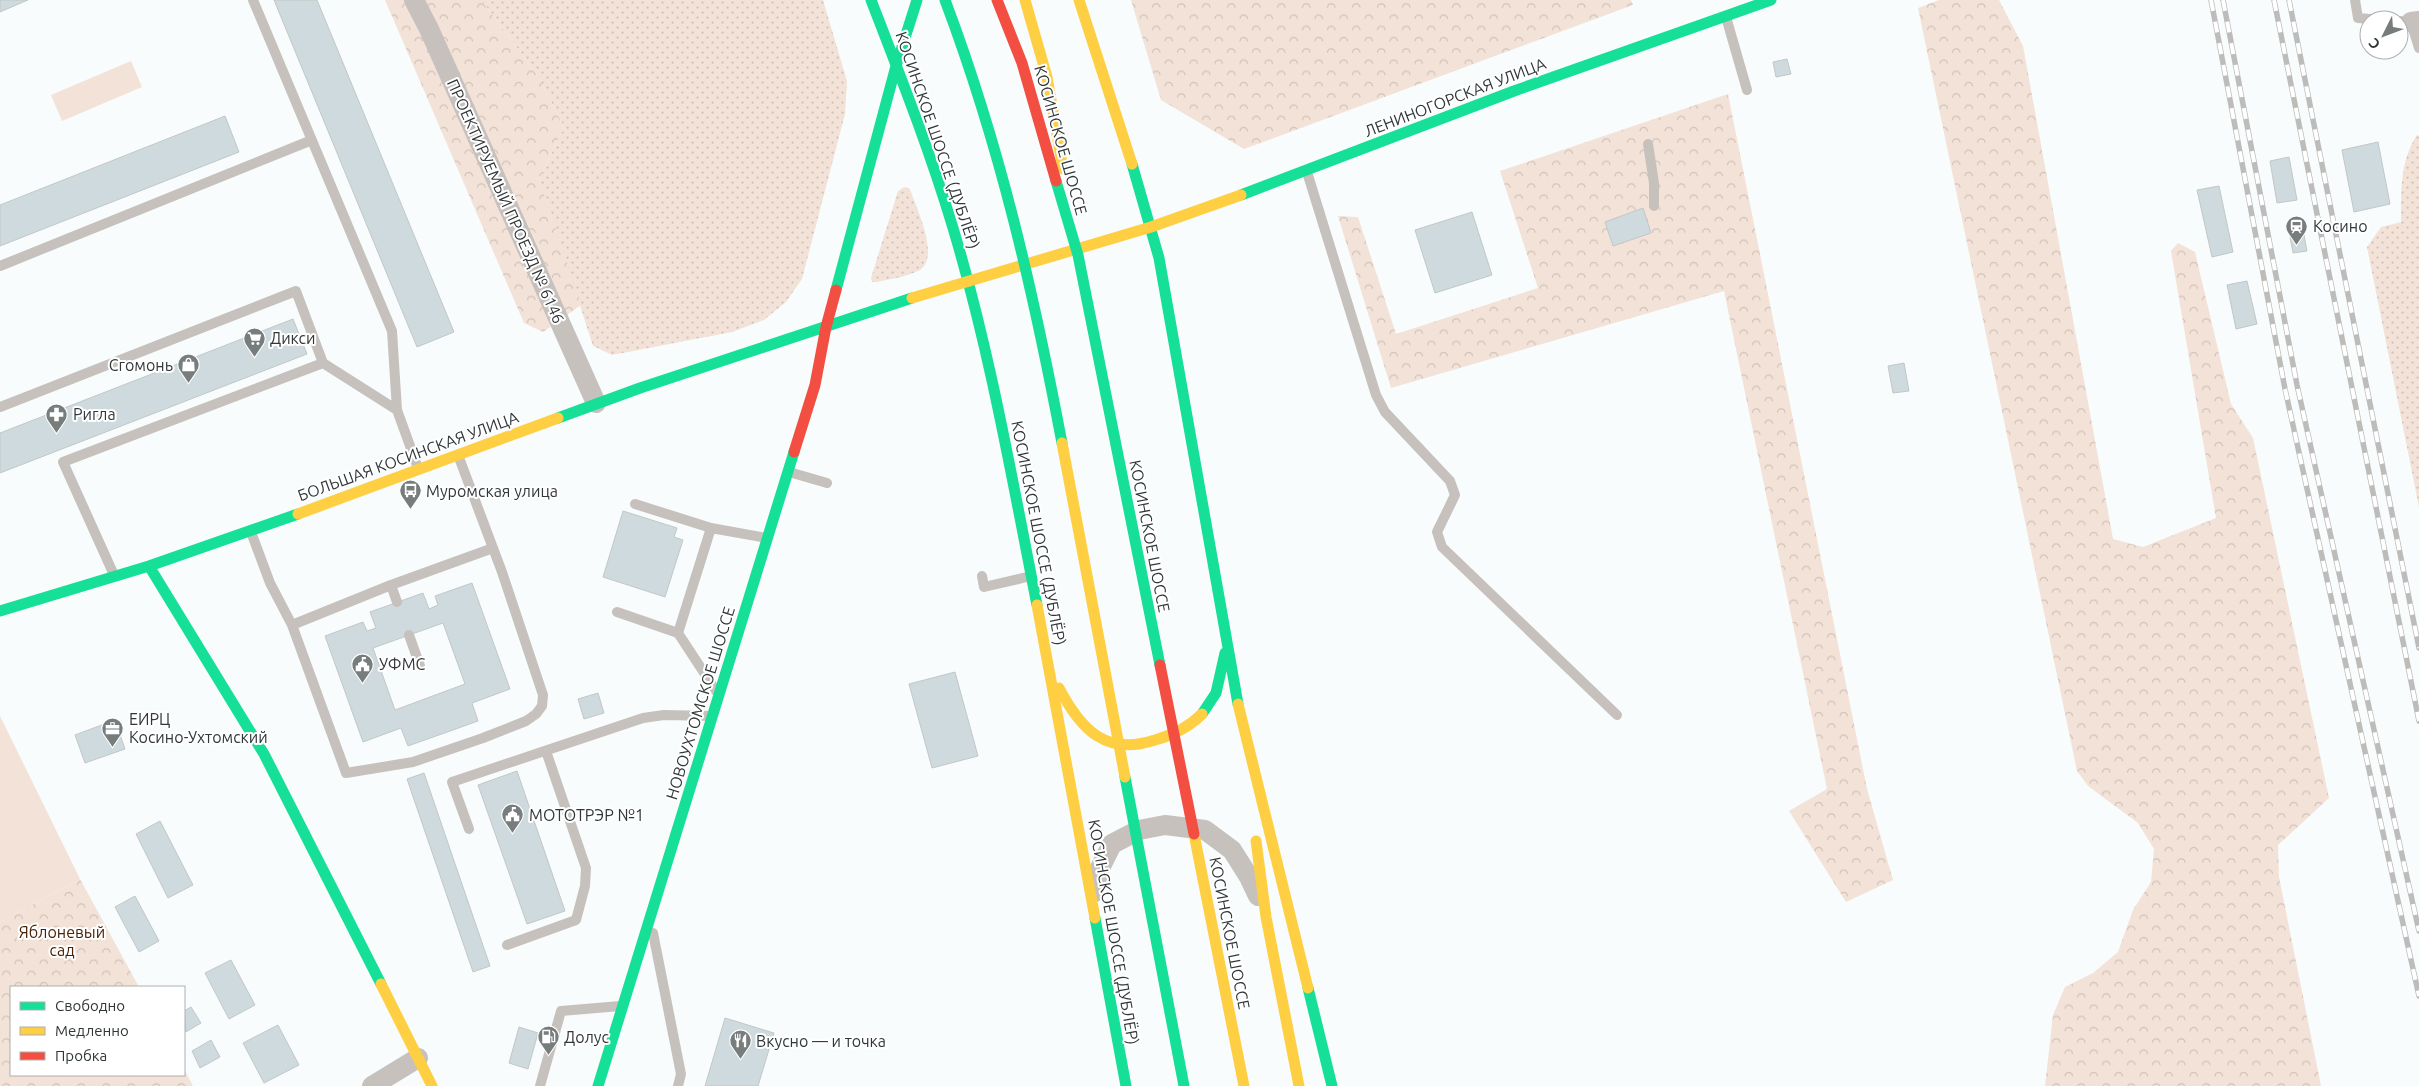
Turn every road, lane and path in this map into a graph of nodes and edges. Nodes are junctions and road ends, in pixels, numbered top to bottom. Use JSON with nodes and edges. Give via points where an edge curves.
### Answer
{"nodes":[{"id":1,"x":253,"y":0,"type":"edge"},
{"id":2,"x":414,"y":0,"type":"edge"},
{"id":3,"x":871,"y":0,"type":"edge"},
{"id":4,"x":916,"y":0,"type":"edge"},
{"id":5,"x":945,"y":0,"type":"edge"},
{"id":6,"x":997,"y":0,"type":"edge"},
{"id":7,"x":1025,"y":0,"type":"edge"},
{"id":8,"x":1079,"y":0,"type":"edge"},
{"id":9,"x":1771,"y":0,"type":"edge"},
{"id":10,"x":2355,"y":0,"type":"edge"},
{"id":11,"x":1726,"y":16,"type":"junction"},
{"id":12,"x":2359,"y":18,"type":"edge"},
{"id":13,"x":2410,"y":22,"type":"edge"},
{"id":14,"x":2419,"y":48,"type":"edge"},
{"id":15,"x":896,"y":66,"type":"junction"},
{"id":16,"x":1747,"y":90,"type":"dead end"},
{"id":17,"x":312,"y":140,"type":"junction"},
{"id":18,"x":1648,"y":144,"type":"dead end"},
{"id":19,"x":1306,"y":171,"type":"junction"},
{"id":20,"x":1654,"y":206,"type":"dead end"},
{"id":21,"x":1151,"y":227,"type":"junction"},
{"id":22,"x":1078,"y":255,"type":"junction"},
{"id":23,"x":0,"y":266,"type":"edge"},
{"id":24,"x":968,"y":280,"type":"junction"},
{"id":25,"x":826,"y":327,"type":"junction"},
{"id":26,"x":323,"y":362,"type":"junction"},
{"id":27,"x":596,"y":403,"type":"junction"},
{"id":28,"x":0,"y":407,"type":"edge"},
{"id":29,"x":397,"y":410,"type":"junction"},
{"id":30,"x":458,"y":455,"type":"junction"},
{"id":31,"x":418,"y":470,"type":"junction"},
{"id":32,"x":788,"y":472,"type":"junction"},
{"id":33,"x":827,"y":483,"type":"dead end"},
{"id":34,"x":635,"y":504,"type":"dead end"},
{"id":35,"x":711,"y":528,"type":"junction"},
{"id":36,"x":251,"y":531,"type":"junction"},
{"id":37,"x":768,"y":538,"type":"junction"},
{"id":38,"x":493,"y":548,"type":"junction"},
{"id":39,"x":149,"y":566,"type":"junction"},
{"id":40,"x":114,"y":575,"type":"junction"},
{"id":41,"x":982,"y":576,"type":"dead end"},
{"id":42,"x":1032,"y":576,"type":"junction"},
{"id":43,"x":391,"y":585,"type":"junction"},
{"id":44,"x":397,"y":602,"type":"dead end"},
{"id":45,"x":0,"y":611,"type":"edge"},
{"id":46,"x":617,"y":612,"type":"dead end"},
{"id":47,"x":292,"y":625,"type":"junction"},
{"id":48,"x":678,"y":633,"type":"junction"},
{"id":49,"x":409,"y":635,"type":"dead end"},
{"id":50,"x":1226,"y":641,"type":"junction"},
{"id":51,"x":420,"y":666,"type":"dead end"},
{"id":52,"x":1050,"y":668,"type":"junction"},
{"id":53,"x":718,"y":695,"type":"junction"},
{"id":54,"x":1617,"y":715,"type":"dead end"},
{"id":55,"x":712,"y":716,"type":"junction"},
{"id":56,"x":1242,"y":720,"type":"junction"},
{"id":57,"x":546,"y":751,"type":"junction"},
{"id":58,"x":1252,"y":813,"type":"dead end"},
{"id":59,"x":469,"y":829,"type":"dead end"},
{"id":60,"x":1255,"y":832,"type":"dead end"},
{"id":61,"x":1092,"y":906,"type":"junction"},
{"id":62,"x":1266,"y":917,"type":"junction"},
{"id":63,"x":650,"y":921,"type":"junction"},
{"id":64,"x":507,"y":946,"type":"dead end"},
{"id":65,"x":623,"y":1006,"type":"junction"},
{"id":66,"x":418,"y":1058,"type":"junction"},
{"id":67,"x":372,"y":1086,"type":"edge"},
{"id":68,"x":432,"y":1086,"type":"edge"},
{"id":69,"x":540,"y":1086,"type":"edge"},
{"id":70,"x":598,"y":1086,"type":"edge"},
{"id":71,"x":678,"y":1086,"type":"edge"},
{"id":72,"x":1126,"y":1086,"type":"edge"},
{"id":73,"x":1184,"y":1086,"type":"edge"},
{"id":74,"x":1244,"y":1086,"type":"edge"},
{"id":75,"x":1299,"y":1086,"type":"edge"},
{"id":76,"x":1332,"y":1086,"type":"edge"}],
"edges":[{"from":1,"to":17,"type":"lane"},
{"from":2,"to":27,"type":"street","name":"ПРОЕКТИРУЕМЫЙ ПРОЕЗД № 6146"},
{"from":3,"to":15,"type":"main road","name":"КОСИНСКОЕ ШОССЕ (ДУБЛЁР)"},
{"from":4,"to":15,"type":"main road","name":"НОВОУХТОМСКОЕ ШОССЕ"},
{"from":5,"to":73,"type":"main road","bridge":true,"via":[[1001,162],[1035,305]]},
{"from":6,"to":22,"type":"main road","name":"КОСИНСКОЕ ШОССЕ","bridge":true,"via":[[1022,63]]},
{"from":7,"to":22,"type":"main road","bridge":true,"via":[[1047,77]]},
{"from":8,"to":21,"type":"main road"},
{"from":9,"to":11,"type":"main road","name":"ЛЕНИНОГОРСКАЯ УЛИЦА"},
{"from":10,"to":12,"type":"lane"},
{"from":11,"to":16,"type":"lane"},
{"from":11,"to":19,"type":"main road","name":"ЛЕНИНОГОРСКАЯ УЛИЦА","via":[[1514,91]]},
{"from":13,"to":14,"type":"lane"},
{"from":15,"to":24,"type":"main road","name":"КОСИНСКОЕ ШОССЕ (ДУБЛЁР)","via":[[928,153]]},
{"from":15,"to":25,"type":"main road","name":"НОВОУХТОМСКОЕ ШОССЕ"},
{"from":17,"to":23,"type":"lane"},
{"from":17,"to":29,"type":"lane","via":[[392,331]]},
{"from":18,"to":20,"type":"lane"},
{"from":19,"to":21,"type":"main road","name":"ЛЕНИНОГОРСКАЯ УЛИЦА"},
{"from":19,"to":54,"type":"lane","via":[[1376,395],[1385,412],[1450,481],[1455,495],[1437,532],[1442,547]]},
{"from":21,"to":24,"type":"main road","name":"ЛЕНИНОГОРСКАЯ УЛИЦА"},
{"from":21,"to":50,"type":"main road","via":[[1172,322]]},
{"from":22,"to":74,"type":"main road","name":"КОСИНСКОЕ ШОССЕ","bridge":true},
{"from":24,"to":25,"type":"main road","name":"БОЛЬШАЯ КОСИНСКАЯ УЛИЦА"},
{"from":24,"to":42,"type":"main road","name":"КОСИНСКОЕ ШОССЕ (ДУБЛЁР)"},
{"from":25,"to":27,"type":"main road","name":"БОЛЬШАЯ КОСИНСКАЯ УЛИЦА"},
{"from":25,"to":32,"type":"main road","name":"НОВОУХТОМСКОЕ ШОССЕ","via":[[815,385]]},
{"from":26,"to":28,"type":"lane","via":[[296,291]]},
{"from":26,"to":29,"type":"lane"},
{"from":26,"to":40,"type":"lane","via":[[63,462]]},
{"from":27,"to":30,"type":"main road","name":"БОЛЬШАЯ КОСИНСКАЯ УЛИЦА"},
{"from":29,"to":31,"type":"lane"},
{"from":30,"to":31,"type":"main road","name":"БОЛЬШАЯ КОСИНСКАЯ УЛИЦА"},
{"from":30,"to":38,"type":"lane"},
{"from":31,"to":36,"type":"main road","name":"БОЛЬШАЯ КОСИНСКАЯ УЛИЦА"},
{"from":32,"to":33,"type":"lane"},
{"from":32,"to":37,"type":"main road","name":"НОВОУХТОМСКОЕ ШОССЕ"},
{"from":34,"to":35,"type":"lane"},
{"from":35,"to":37,"type":"lane"},
{"from":35,"to":48,"type":"lane"},
{"from":36,"to":39,"type":"main road","name":"БОЛЬШАЯ КОСИНСКАЯ УЛИЦА"},
{"from":36,"to":47,"type":"lane","via":[[270,583]]},
{"from":37,"to":53,"type":"main road","name":"НОВОУХТОМСКОЕ ШОССЕ"},
{"from":38,"to":43,"type":"lane"},
{"from":38,"to":47,"type":"lane","via":[[543,695],[542,706],[536,714],[483,738],[414,762],[346,773]]},
{"from":39,"to":40,"type":"main road","name":"БОЛЬШАЯ КОСИНСКАЯ УЛИЦА"},
{"from":39,"to":66,"type":"main road","via":[[273,771]]},
{"from":40,"to":45,"type":"main road","name":"БОЛЬШАЯ КОСИНСКАЯ УЛИЦА"},
{"from":41,"to":42,"type":"lane","via":[[984,587]]},
{"from":42,"to":52,"type":"main road","name":"КОСИНСКОЕ ШОССЕ (ДУБЛЁР)"},
{"from":43,"to":44,"type":"lane"},
{"from":43,"to":47,"type":"lane"},
{"from":46,"to":48,"type":"lane"},
{"from":48,"to":53,"type":"lane"},
{"from":49,"to":51,"type":"lane"},
{"from":50,"to":52,"type":"main road","via":[[1222,676],[1211,704],[1186,728],[1149,744],[1118,746],[1096,735],[1074,715]]},
{"from":50,"to":56,"type":"main road"},
{"from":52,"to":61,"type":"main road","name":"КОСИНСКОЕ ШОССЕ (ДУБЛЁР)"},
{"from":53,"to":55,"type":"main road","name":"НОВОУХТОМСКОЕ ШОССЕ"},
{"from":55,"to":57,"type":"lane","via":[[643,718]]},
{"from":55,"to":63,"type":"main road","name":"НОВОУХТОМСКОЕ ШОССЕ"},
{"from":56,"to":58,"type":"main road"},
{"from":56,"to":76,"type":"main road"},
{"from":57,"to":59,"type":"lane","via":[[452,782]]},
{"from":57,"to":64,"type":"lane","via":[[586,868],[585,886],[576,920]]},
{"from":60,"to":62,"type":"main road"},
{"from":61,"to":62,"type":"street","via":[[1098,872],[1112,844],[1139,830],[1165,825],[1205,830],[1232,850],[1249,877]]},
{"from":61,"to":72,"type":"main road","name":"КОСИНСКОЕ ШОССЕ (ДУБЛЁР)"},
{"from":62,"to":75,"type":"main road"},
{"from":63,"to":65,"type":"main road","name":"НОВОУХТОМСКОЕ ШОССЕ"},
{"from":63,"to":71,"type":"lane","via":[[681,1074]]},
{"from":65,"to":69,"type":"lane","via":[[561,1011]]},
{"from":65,"to":70,"type":"main road","name":"НОВОУХТОМСКОЕ ШОССЕ"},
{"from":66,"to":67,"type":"street"},
{"from":66,"to":68,"type":"main road"}]}
